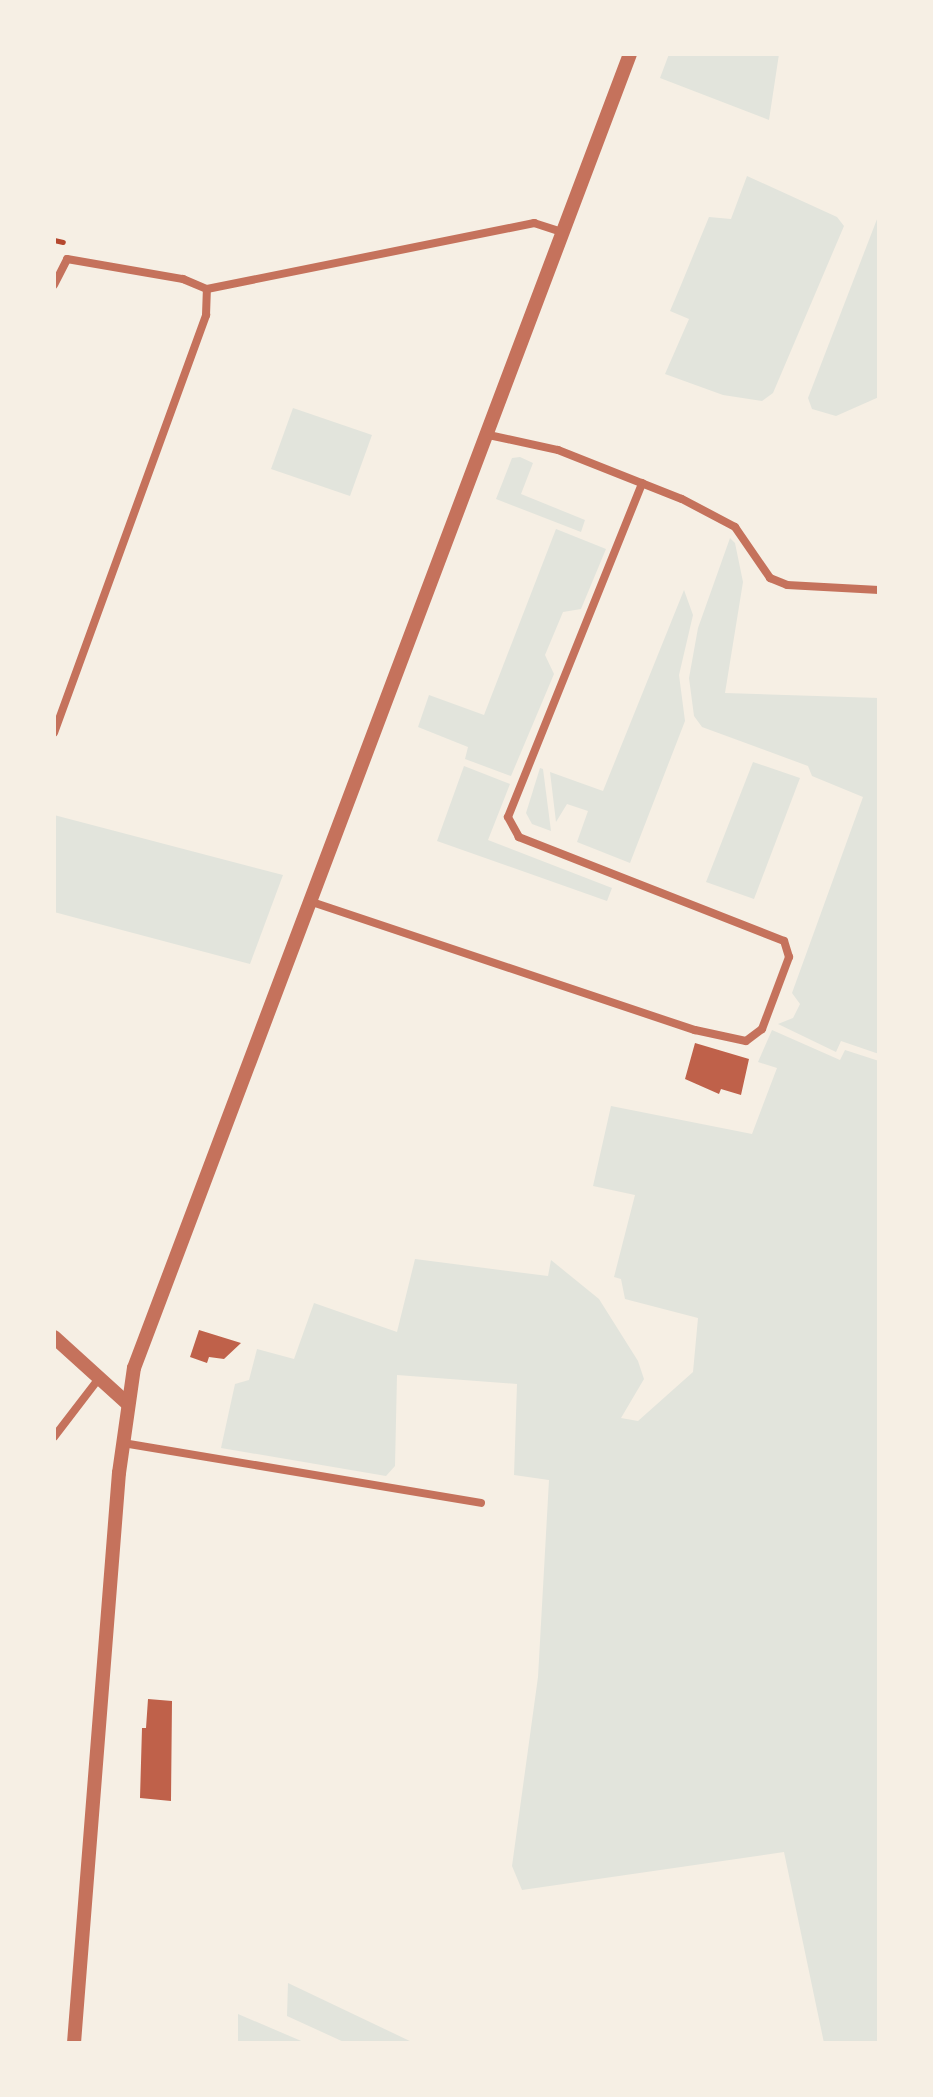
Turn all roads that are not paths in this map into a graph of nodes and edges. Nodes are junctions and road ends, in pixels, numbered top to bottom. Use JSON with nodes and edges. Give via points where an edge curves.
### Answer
{"nodes":[{"id":1,"x":630,"y":54,"type":"edge"},
{"id":2,"x":561,"y":232,"type":"junction"},
{"id":3,"x":54,"y":285,"type":"edge"},
{"id":4,"x":207,"y":289,"type":"junction"},
{"id":5,"x":484,"y":434,"type":"junction"},
{"id":6,"x":642,"y":483,"type":"junction"},
{"id":7,"x":879,"y":590,"type":"edge"},
{"id":8,"x":54,"y":733,"type":"edge"},
{"id":9,"x":309,"y":901,"type":"junction"},
{"id":10,"x":54,"y":1337,"type":"edge"},
{"id":11,"x":97,"y":1381,"type":"junction"},
{"id":12,"x":128,"y":1404,"type":"junction"},
{"id":13,"x":54,"y":1437,"type":"edge"},
{"id":14,"x":123,"y":1443,"type":"junction"},
{"id":15,"x":481,"y":1503,"type":"dead end"},
{"id":16,"x":74,"y":2043,"type":"edge"}],
"edges":[{"from":1,"to":2,"type":"street"},
{"from":2,"to":4,"type":"street","via":[[534,223]]},
{"from":2,"to":5,"type":"street"},
{"from":3,"to":4,"type":"street","via":[[67,259],[183,279]]},
{"from":4,"to":8,"type":"street","via":[[206,315]]},
{"from":5,"to":6,"type":"street","via":[[558,450]]},
{"from":5,"to":9,"type":"street"},
{"from":6,"to":7,"type":"street","via":[[735,527],[770,578],[787,585]]},
{"from":6,"to":9,"type":"street","via":[[508,817],[519,837],[784,941],[789,957],[766,1022],[753,1038],[739,1041]]},
{"from":9,"to":12,"type":"street","via":[[138,1356]]},
{"from":10,"to":11,"type":"street"},
{"from":11,"to":12,"type":"street"},
{"from":11,"to":13,"type":"street"},
{"from":12,"to":14,"type":"street"},
{"from":14,"to":15,"type":"street"},
{"from":14,"to":16,"type":"street"}]}
